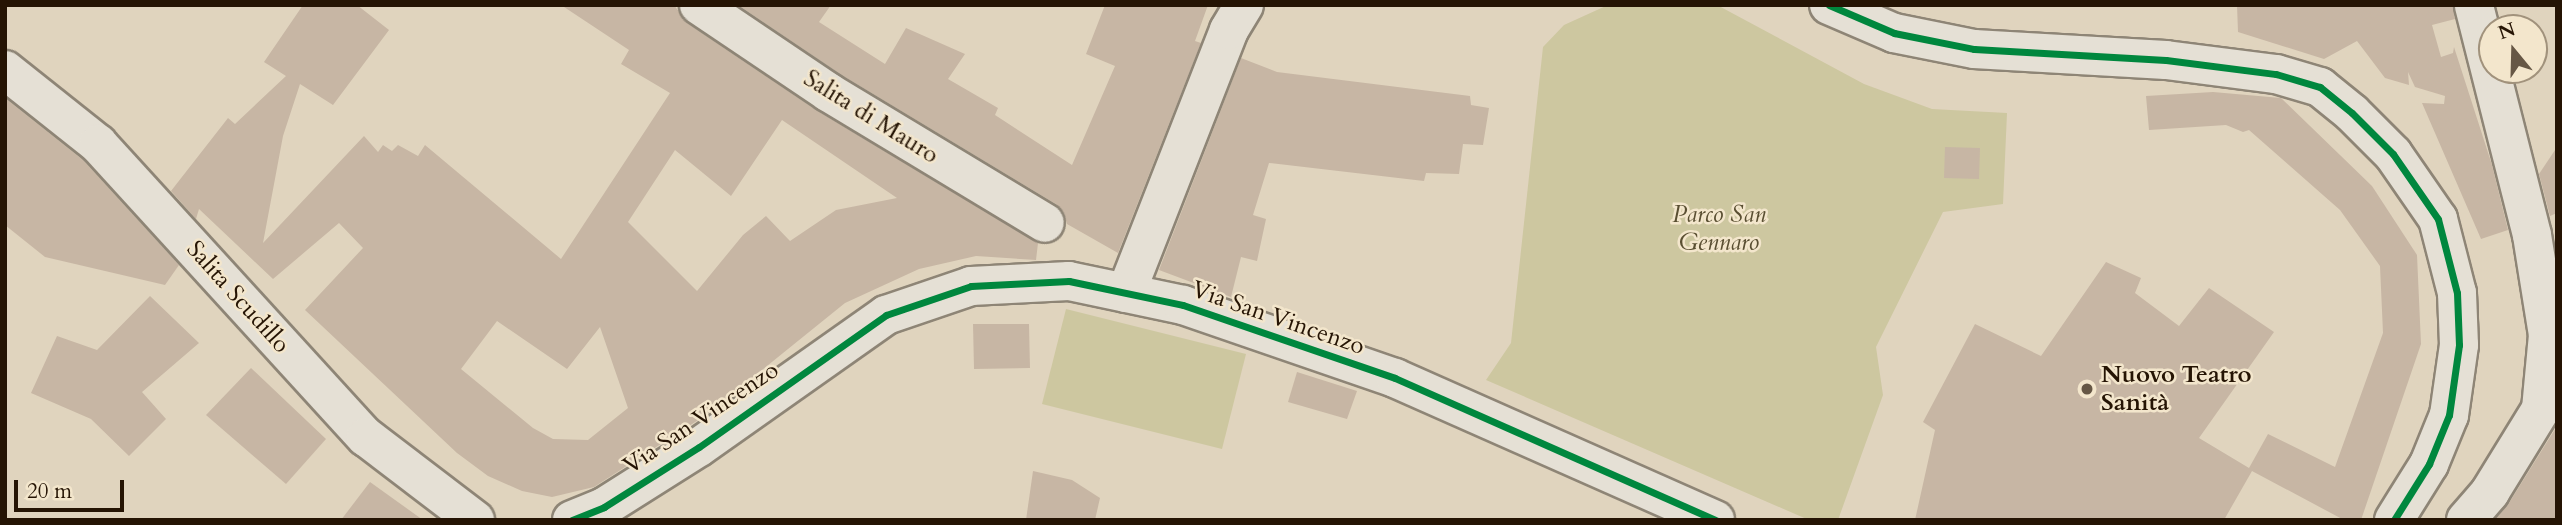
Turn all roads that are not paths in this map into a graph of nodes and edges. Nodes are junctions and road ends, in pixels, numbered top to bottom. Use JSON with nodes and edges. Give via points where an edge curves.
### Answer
{"nodes":[{"id":1,"x":699,"y":5,"type":"edge"},
{"id":2,"x":1244,"y":5,"type":"edge"},
{"id":3,"x":1829,"y":5,"type":"edge"},
{"id":4,"x":2474,"y":5,"type":"edge"},
{"id":5,"x":5,"y":69,"type":"edge"},
{"id":6,"x":1045,"y":223,"type":"dead end"},
{"id":7,"x":1126,"y":293,"type":"junction"},
{"id":8,"x":475,"y":520,"type":"edge"},
{"id":9,"x":572,"y":520,"type":"edge"},
{"id":10,"x":1715,"y":520,"type":"edge"},
{"id":11,"x":2394,"y":520,"type":"edge"},
{"id":12,"x":2466,"y":520,"type":"edge"}],
"edges":[{"from":1,"to":6,"type":"street","name":"Salita di Mauro","via":[[828,92]]},
{"from":2,"to":7,"type":"street","via":[[1229,30]]},
{"from":3,"to":11,"type":"street","via":[[1894,33],[1974,49],[2166,60],[2276,74],[2320,88],[2352,113],[2393,154],[2438,219],[2456,293],[2459,345],[2449,415],[2430,464]]},
{"from":4,"to":12,"type":"street","via":[[2532,235],[2548,335],[2541,409],[2490,492]]},
{"from":5,"to":8,"type":"street","name":"Salita Scudillo","via":[[98,144],[366,438]]},
{"from":7,"to":9,"type":"street","name":"Via San Vincenzo","via":[[1069,281],[971,286],[886,315],[699,447],[604,507]]},
{"from":7,"to":10,"type":"street","name":"Via San Vincenzo","via":[[1183,305],[1395,378]]}]}
